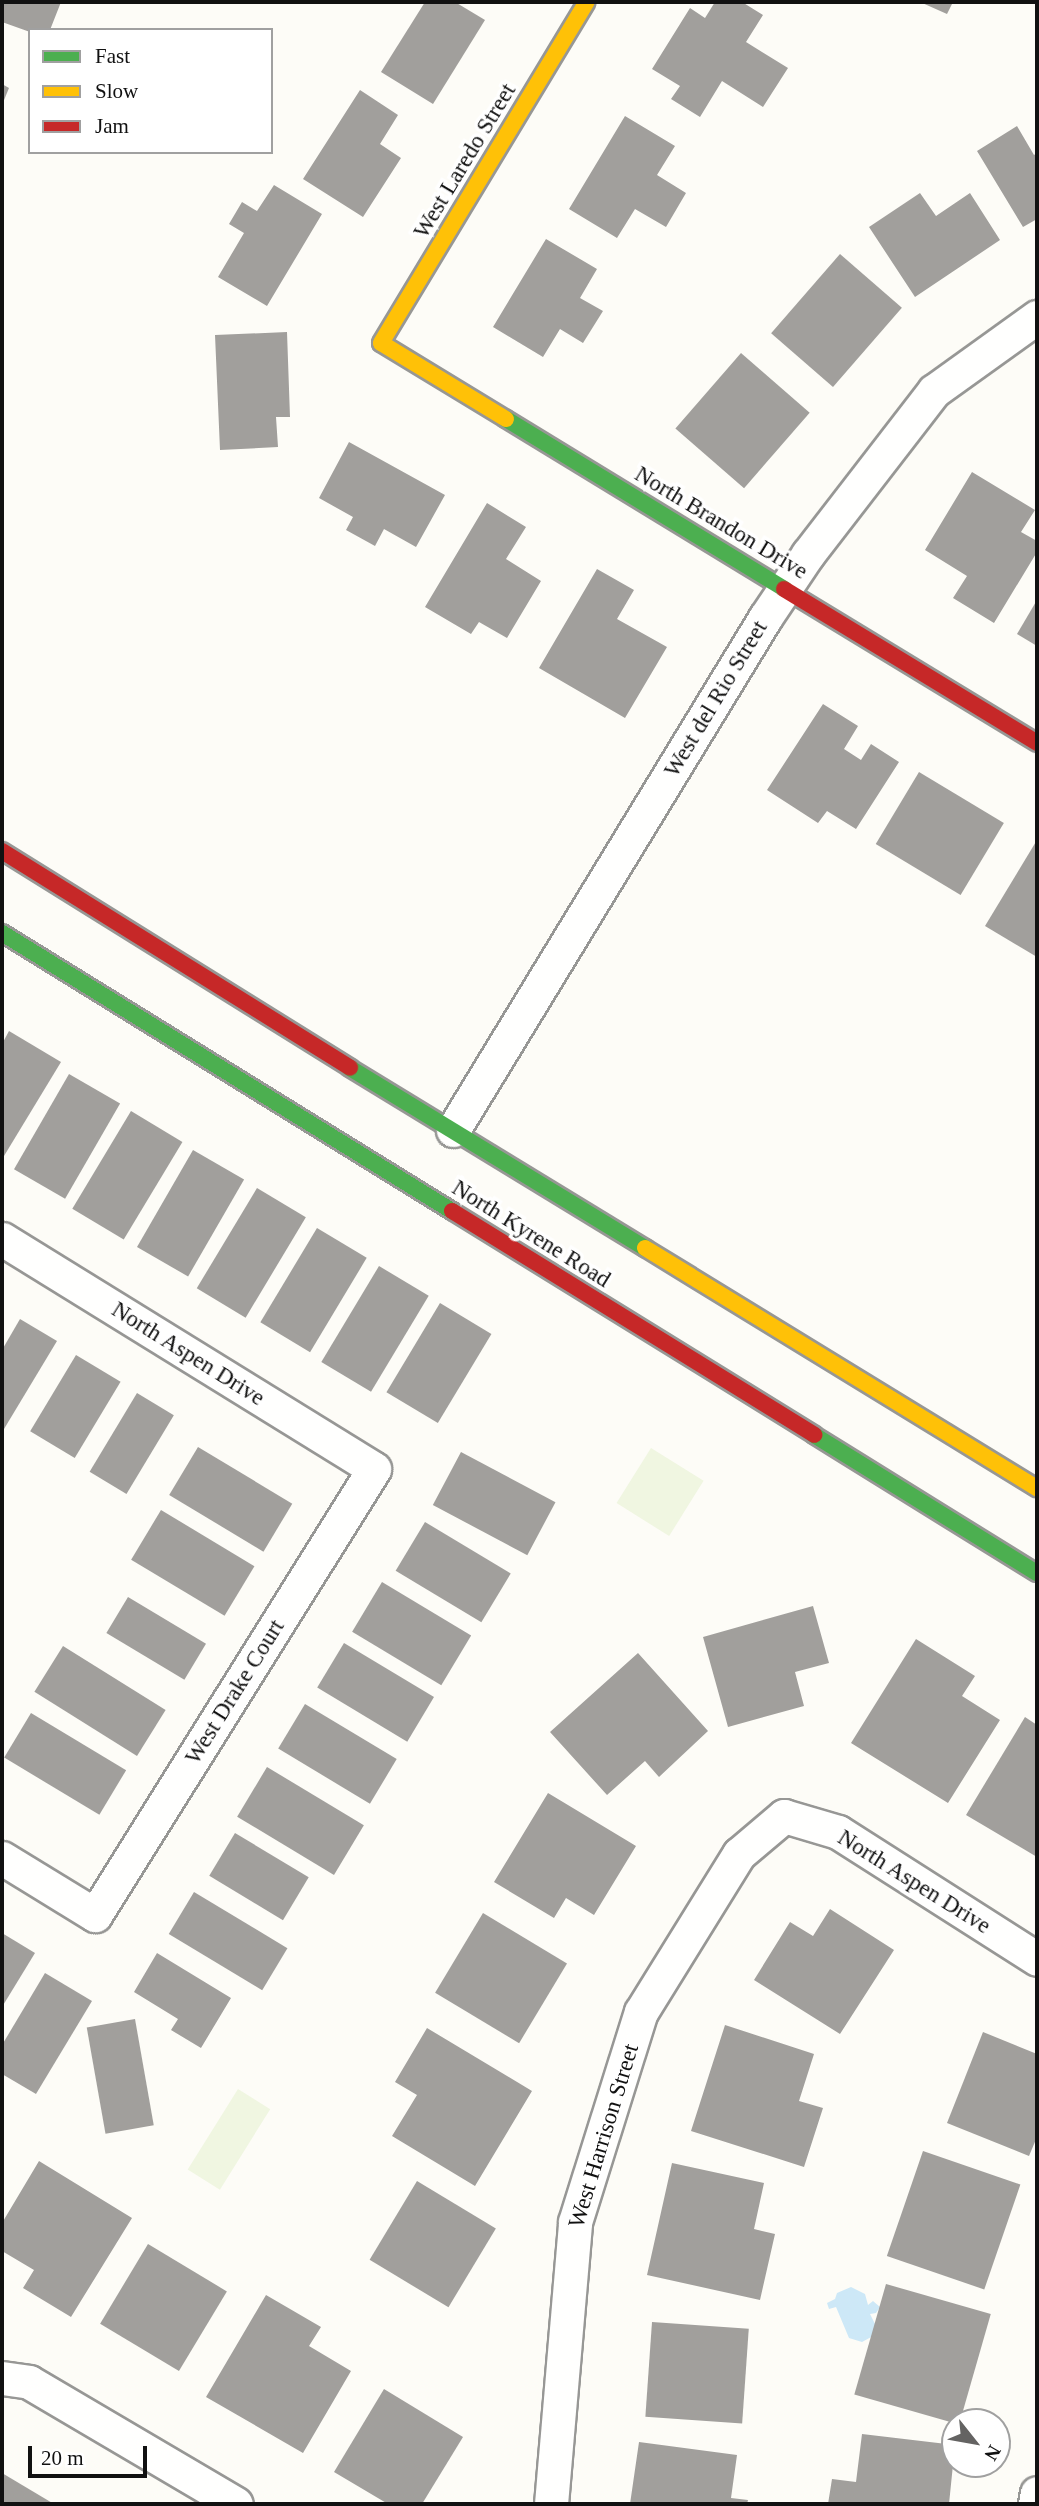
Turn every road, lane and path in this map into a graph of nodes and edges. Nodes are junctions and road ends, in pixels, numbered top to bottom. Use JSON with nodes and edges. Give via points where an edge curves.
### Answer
{"nodes":[{"id":1,"x":587,"y":2,"type":"edge"},
{"id":2,"x":1037,"y":317,"type":"edge"},
{"id":3,"x":381,"y":343,"type":"joint"},
{"id":4,"x":784,"y":589,"type":"junction"},
{"id":5,"x":1037,"y":743,"type":"edge"},
{"id":6,"x":2,"y":851,"type":"edge"},
{"id":7,"x":2,"y":933,"type":"edge"},
{"id":8,"x":453,"y":1129,"type":"junction"},
{"id":9,"x":2,"y":1239,"type":"edge"},
{"id":10,"x":374,"y":1469,"type":"joint"},
{"id":11,"x":1037,"y":1488,"type":"edge"},
{"id":12,"x":1037,"y":1573,"type":"edge"},
{"id":13,"x":784,"y":1816,"type":"joint"},
{"id":14,"x":2,"y":1858,"type":"edge"},
{"id":15,"x":1037,"y":1959,"type":"edge"},
{"id":16,"x":2,"y":2378,"type":"edge"},
{"id":17,"x":1037,"y":2493,"type":"edge"},
{"id":18,"x":236,"y":2504,"type":"edge"},
{"id":19,"x":551,"y":2504,"type":"edge"},
{"id":20,"x":1035,"y":2504,"type":"edge"}],
"edges":[{"from":1,"to":3,"type":"main road","name":"West Laredo Street"},
{"from":2,"to":4,"type":"street","name":"West del Rio Street","via":[[934,391]]},
{"from":3,"to":4,"type":"main road","name":"North Brandon Drive"},
{"from":4,"to":5,"type":"main road","name":"North Brandon Drive"},
{"from":4,"to":8,"type":"street","name":"West del Rio Street"},
{"from":6,"to":8,"type":"main road","name":"North Kyrene Road"},
{"from":7,"to":12,"type":"main road","name":"North Kyrene Road"},
{"from":8,"to":11,"type":"main road","name":"North Kyrene Road"},
{"from":9,"to":10,"type":"street","name":"North Aspen Drive"},
{"from":10,"to":14,"type":"street","name":"West Drake Court","via":[[95,1914]]},
{"from":13,"to":15,"type":"street","name":"North Aspen Drive","via":[[838,1832]]},
{"from":13,"to":19,"type":"street","name":"West Harrison Street","via":[[739,1854],[641,2012],[575,2222]]},
{"from":16,"to":18,"type":"street","via":[[29,2382]]},
{"from":17,"to":20,"type":"street"}]}
